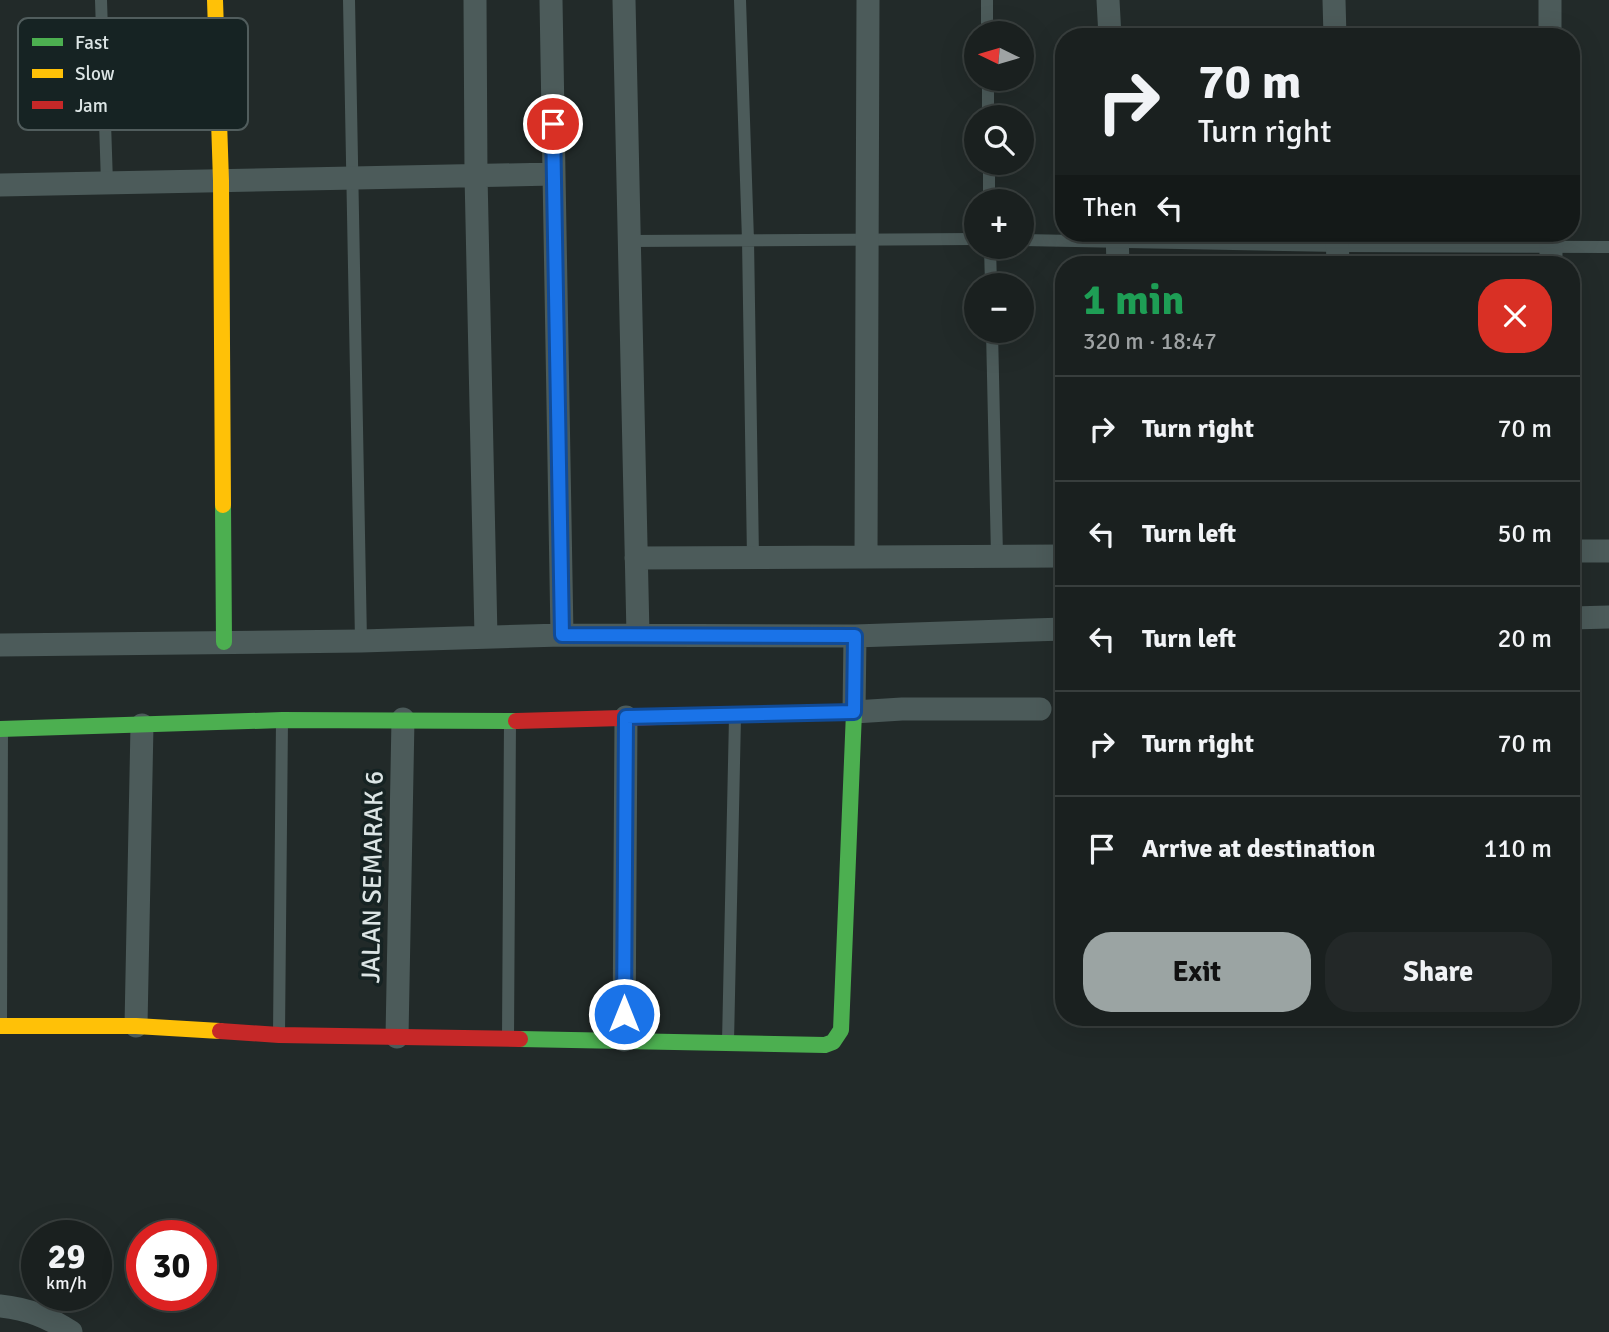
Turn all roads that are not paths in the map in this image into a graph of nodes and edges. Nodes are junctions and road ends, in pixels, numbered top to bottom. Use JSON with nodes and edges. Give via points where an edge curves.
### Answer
{"nodes":[{"id":1,"x":101,"y":0,"type":"edge"},
{"id":2,"x":215,"y":0,"type":"edge"},
{"id":3,"x":349,"y":0,"type":"edge"},
{"id":4,"x":475,"y":0,"type":"edge"},
{"id":5,"x":551,"y":0,"type":"edge"},
{"id":6,"x":624,"y":0,"type":"edge"},
{"id":7,"x":740,"y":0,"type":"edge"},
{"id":8,"x":868,"y":0,"type":"edge"},
{"id":9,"x":986,"y":0,"type":"edge"},
{"id":10,"x":1108,"y":0,"type":"edge"},
{"id":11,"x":1334,"y":0,"type":"edge"},
{"id":12,"x":1550,"y":0,"type":"edge"},
{"id":13,"x":102,"y":18,"type":"edge"},
{"id":14,"x":216,"y":18,"type":"edge"},
{"id":15,"x":987,"y":21,"type":"edge"},
{"id":16,"x":1110,"y":28,"type":"edge"},
{"id":17,"x":1335,"y":28,"type":"edge"},
{"id":18,"x":1550,"y":28,"type":"edge"},
{"id":19,"x":105,"y":130,"type":"edge"},
{"id":20,"x":219,"y":130,"type":"edge"},
{"id":21,"x":554,"y":174,"type":"junction"},
{"id":22,"x":476,"y":175,"type":"junction"},
{"id":23,"x":353,"y":178,"type":"junction"},
{"id":24,"x":221,"y":181,"type":"junction"},
{"id":25,"x":107,"y":183,"type":"junction"},
{"id":26,"x":0,"y":185,"type":"edge"},
{"id":27,"x":866,"y":239,"type":"junction"},
{"id":28,"x":964,"y":239,"type":"edge"},
{"id":29,"x":1055,"y":239,"type":"edge"},
{"id":30,"x":748,"y":240,"type":"junction"},
{"id":31,"x":1034,"y":240,"type":"edge"},
{"id":32,"x":630,"y":241,"type":"junction"},
{"id":33,"x":1217,"y":242,"type":"edge"},
{"id":34,"x":1609,"y":247,"type":"edge"},
{"id":35,"x":1338,"y":248,"type":"edge"},
{"id":36,"x":1551,"y":248,"type":"edge"},
{"id":37,"x":992,"y":343,"type":"edge"},
{"id":38,"x":1580,"y":551,"type":"edge"},
{"id":39,"x":1609,"y":551,"type":"edge"},
{"id":40,"x":997,"y":556,"type":"junction"},
{"id":41,"x":1055,"y":556,"type":"edge"},
{"id":42,"x":866,"y":557,"type":"junction"},
{"id":43,"x":636,"y":558,"type":"junction"},
{"id":44,"x":753,"y":558,"type":"junction"},
{"id":45,"x":1609,"y":617,"type":"edge"},
{"id":46,"x":1580,"y":618,"type":"edge"},
{"id":47,"x":1055,"y":629,"type":"edge"},
{"id":48,"x":562,"y":635,"type":"junction"},
{"id":49,"x":638,"y":635,"type":"junction"},
{"id":50,"x":855,"y":636,"type":"junction"},
{"id":51,"x":486,"y":637,"type":"junction"},
{"id":52,"x":361,"y":641,"type":"junction"},
{"id":53,"x":224,"y":642,"type":"junction"},
{"id":54,"x":0,"y":645,"type":"edge"},
{"id":55,"x":1040,"y":709,"type":"dead end"},
{"id":56,"x":854,"y":712,"type":"junction"},
{"id":57,"x":735,"y":714,"type":"junction"},
{"id":58,"x":626,"y":717,"type":"junction"},
{"id":59,"x":403,"y":719,"type":"junction"},
{"id":60,"x":282,"y":720,"type":"junction"},
{"id":61,"x":510,"y":721,"type":"junction"},
{"id":62,"x":142,"y":725,"type":"junction"},
{"id":63,"x":1,"y":729,"type":"edge"},
{"id":64,"x":1,"y":1026,"type":"edge"},
{"id":65,"x":136,"y":1026,"type":"junction"},
{"id":66,"x":279,"y":1035,"type":"junction"},
{"id":67,"x":397,"y":1037,"type":"junction"},
{"id":68,"x":508,"y":1039,"type":"junction"},
{"id":69,"x":624,"y":1040,"type":"junction"},
{"id":70,"x":728,"y":1042,"type":"junction"},
{"id":71,"x":0,"y":1306,"type":"edge"},
{"id":72,"x":71,"y":1332,"type":"edge"}],
"edges":[{"from":1,"to":13,"type":"lane"},
{"from":2,"to":14,"type":"street"},
{"from":3,"to":23,"type":"lane"},
{"from":4,"to":22,"type":"street"},
{"from":5,"to":21,"type":"street"},
{"from":6,"to":32,"type":"street"},
{"from":7,"to":30,"type":"lane"},
{"from":8,"to":27,"type":"street"},
{"from":9,"to":15,"type":"lane"},
{"from":10,"to":16,"type":"street"},
{"from":11,"to":17,"type":"street"},
{"from":12,"to":18,"type":"street"},
{"from":19,"to":25,"type":"lane"},
{"from":20,"to":24,"type":"street"},
{"from":21,"to":22,"type":"street"},
{"from":21,"to":48,"type":"street"},
{"from":22,"to":23,"type":"street"},
{"from":22,"to":51,"type":"street"},
{"from":23,"to":24,"type":"street"},
{"from":23,"to":52,"type":"lane"},
{"from":24,"to":25,"type":"street"},
{"from":24,"to":53,"type":"street"},
{"from":25,"to":26,"type":"street"},
{"from":27,"to":28,"type":"lane"},
{"from":27,"to":30,"type":"lane"},
{"from":27,"to":42,"type":"street"},
{"from":29,"to":31,"type":"lane"},
{"from":30,"to":32,"type":"lane"},
{"from":30,"to":44,"type":"lane"},
{"from":32,"to":43,"type":"street"},
{"from":33,"to":35,"type":"lane"},
{"from":34,"to":36,"type":"lane"},
{"from":35,"to":36,"type":"lane"},
{"from":37,"to":40,"type":"lane"},
{"from":38,"to":39,"type":"street"},
{"from":40,"to":41,"type":"street"},
{"from":40,"to":42,"type":"street"},
{"from":42,"to":44,"type":"street"},
{"from":43,"to":44,"type":"street"},
{"from":43,"to":49,"type":"street"},
{"from":45,"to":46,"type":"street"},
{"from":47,"to":50,"type":"street"},
{"from":48,"to":49,"type":"street"},
{"from":48,"to":51,"type":"street"},
{"from":49,"to":50,"type":"street"},
{"from":50,"to":56,"type":"street"},
{"from":51,"to":52,"type":"street"},
{"from":52,"to":53,"type":"street"},
{"from":53,"to":54,"type":"street"},
{"from":55,"to":56,"type":"street"},
{"from":56,"to":57,"type":"street"},
{"from":56,"to":70,"type":"street","via":[[841,1030],[834,1042],[825,1045]]},
{"from":57,"to":58,"type":"street"},
{"from":57,"to":70,"type":"lane"},
{"from":58,"to":61,"type":"street"},
{"from":58,"to":69,"type":"street"},
{"from":59,"to":60,"type":"street"},
{"from":59,"to":61,"type":"street"},
{"from":59,"to":67,"type":"street","name":"JALAN SEMARAK 6"},
{"from":60,"to":62,"type":"street"},
{"from":60,"to":66,"type":"lane"},
{"from":61,"to":68,"type":"lane"},
{"from":62,"to":63,"type":"street"},
{"from":62,"to":65,"type":"street"},
{"from":63,"to":64,"type":"lane"},
{"from":64,"to":65,"type":"street"},
{"from":65,"to":66,"type":"street"},
{"from":66,"to":67,"type":"street"},
{"from":67,"to":68,"type":"street"},
{"from":68,"to":69,"type":"street"},
{"from":69,"to":70,"type":"street"},
{"from":71,"to":72,"type":"street","via":[[27,1309]]}]}
